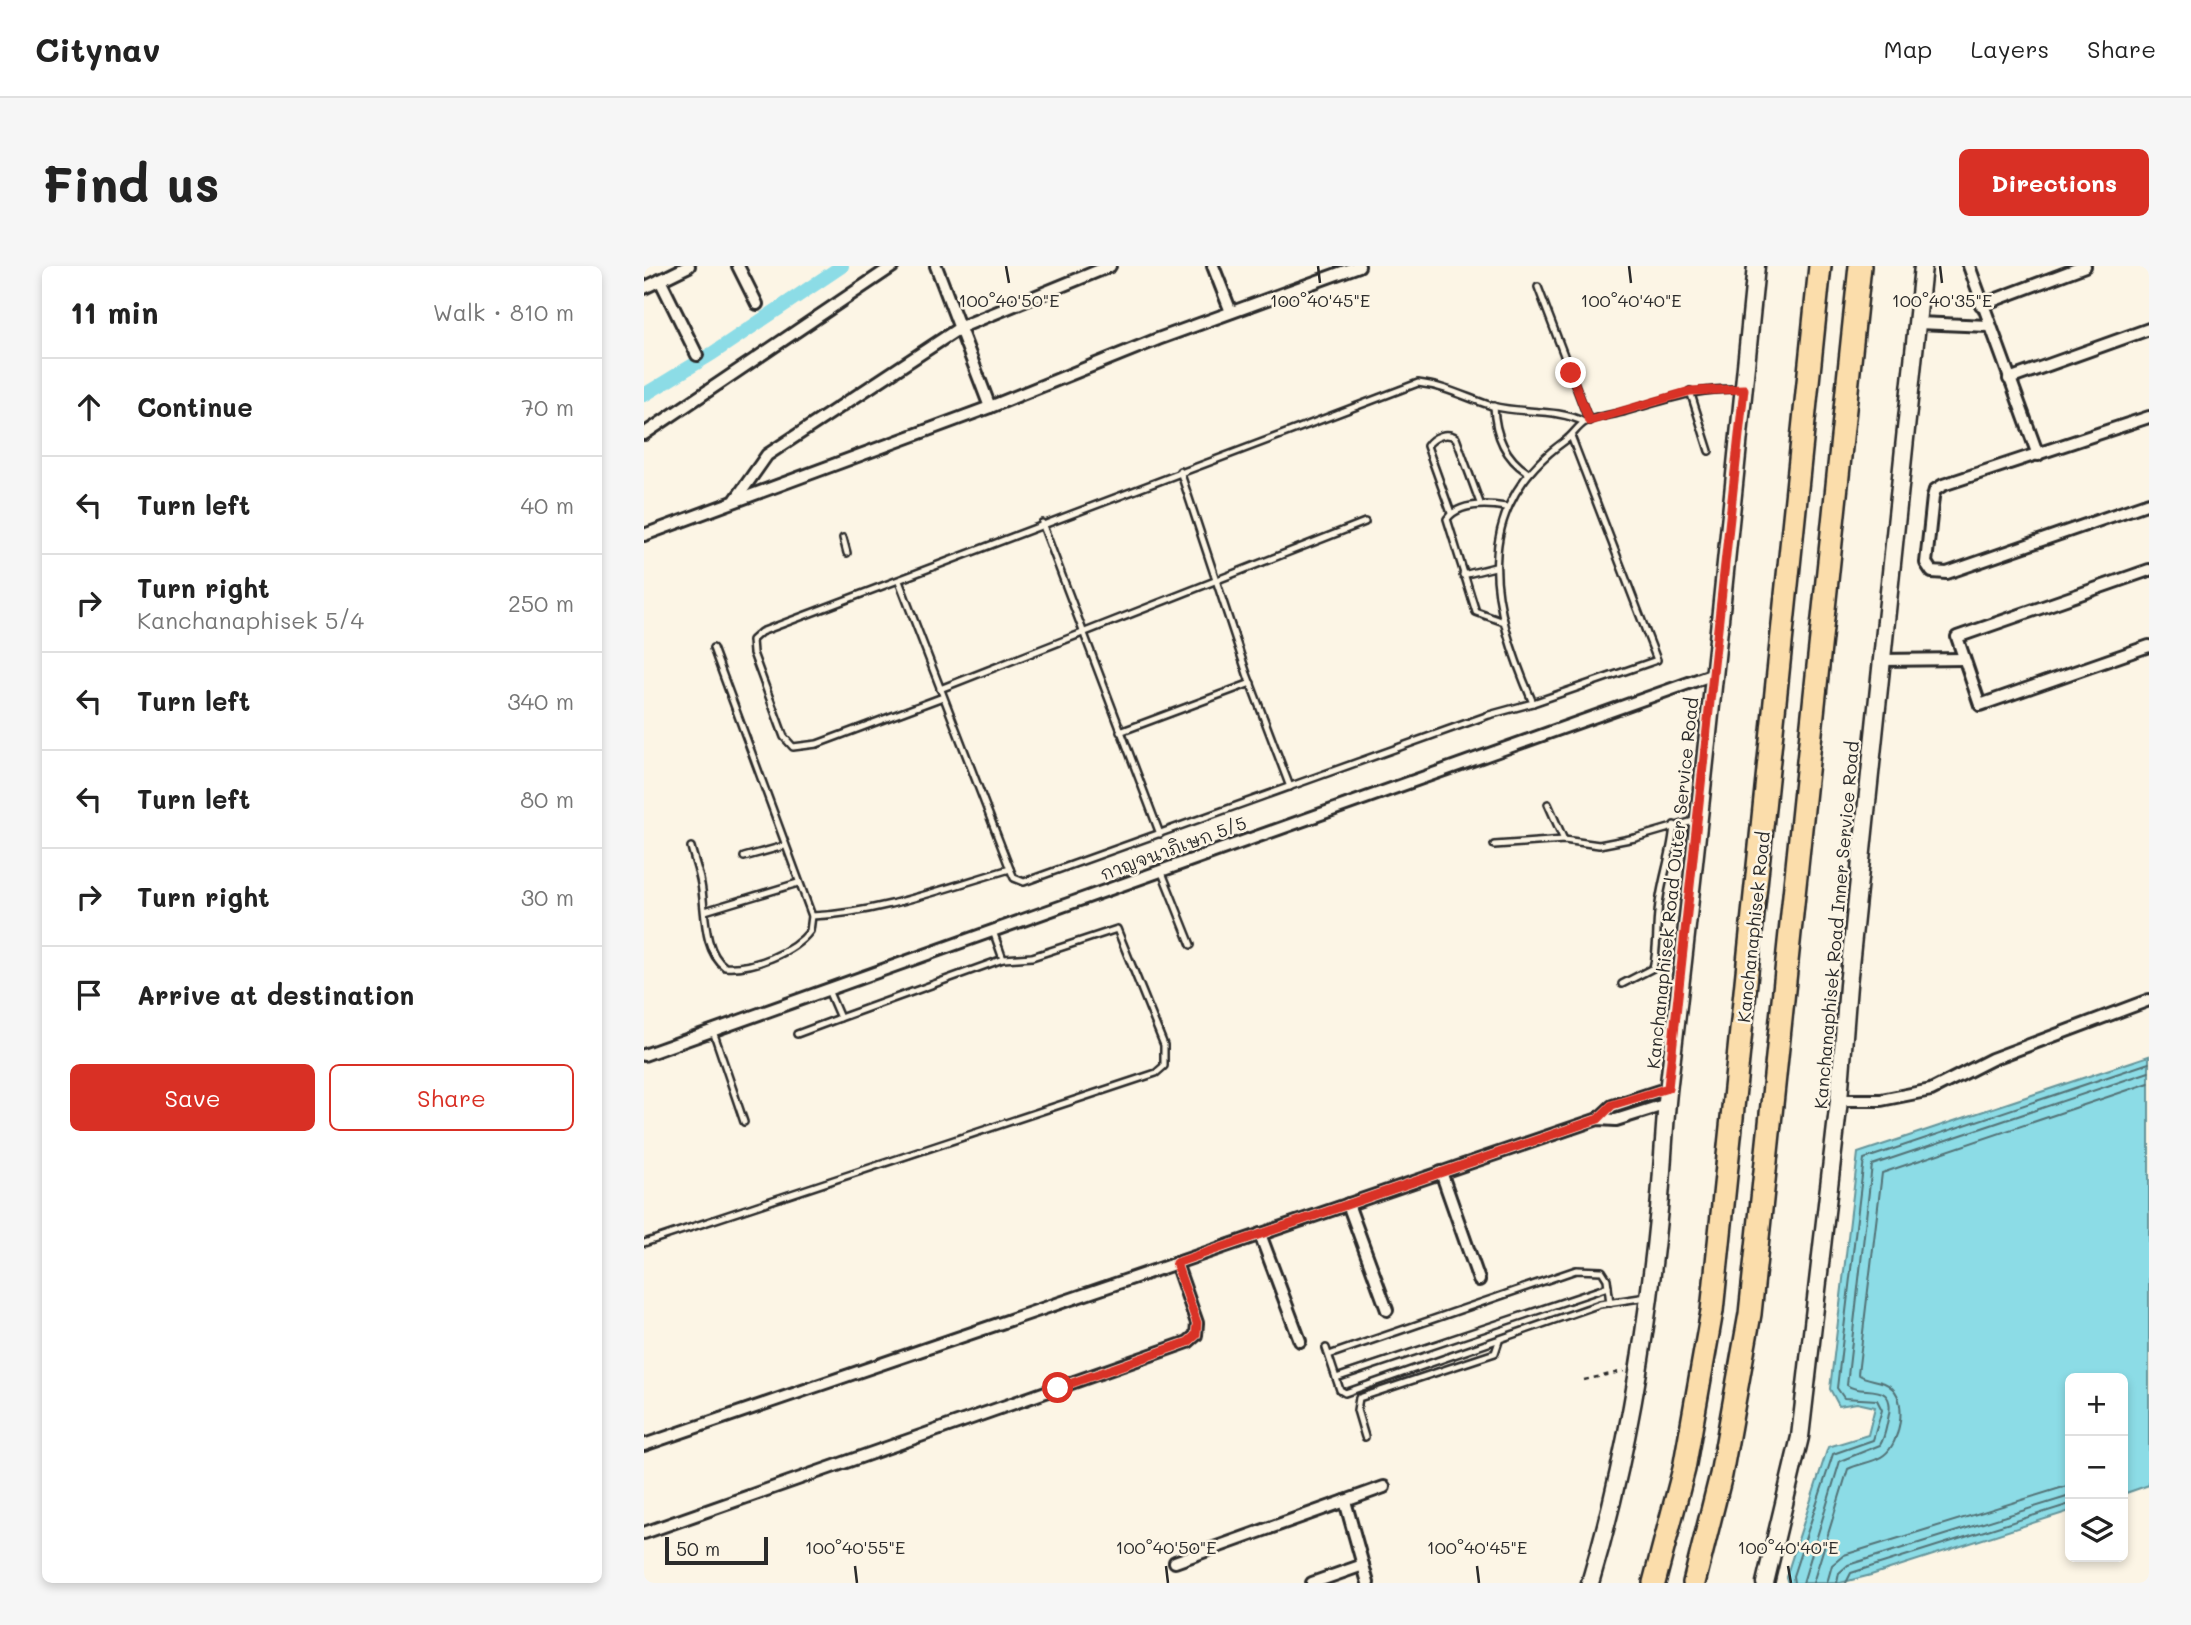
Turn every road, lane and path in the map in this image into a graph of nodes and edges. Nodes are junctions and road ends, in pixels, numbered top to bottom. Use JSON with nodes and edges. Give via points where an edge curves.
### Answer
{"nodes":[{"id":1,"x":689,"y":266,"type":"edge"},
{"id":2,"x":738,"y":266,"type":"edge"},
{"id":3,"x":893,"y":266,"type":"edge"},
{"id":4,"x":936,"y":266,"type":"edge"},
{"id":5,"x":1111,"y":266,"type":"edge"},
{"id":6,"x":1213,"y":266,"type":"edge"},
{"id":7,"x":1359,"y":266,"type":"edge"},
{"id":8,"x":1756,"y":266,"type":"edge"},
{"id":9,"x":1821,"y":266,"type":"edge"},
{"id":10,"x":1860,"y":266,"type":"edge"},
{"id":11,"x":1923,"y":266,"type":"edge"},
{"id":12,"x":1969,"y":266,"type":"edge"},
{"id":13,"x":2085,"y":266,"type":"edge"},
{"id":14,"x":660,"y":280,"type":"junction"},
{"id":15,"x":1538,"y":287,"type":"dead end"},
{"id":16,"x":644,"y":288,"type":"edge"},
{"id":17,"x":757,"y":304,"type":"dead end"},
{"id":18,"x":1981,"y":305,"type":"junction"},
{"id":19,"x":1231,"y":312,"type":"junction"},
{"id":20,"x":1918,"y":323,"type":"junction"},
{"id":21,"x":1989,"y":326,"type":"junction"},
{"id":22,"x":961,"y":327,"type":"junction"},
{"id":23,"x":2149,"y":329,"type":"edge"},
{"id":24,"x":697,"y":355,"type":"dead end"},
{"id":25,"x":2009,"y":379,"type":"junction"},
{"id":26,"x":1744,"y":389,"type":"junction"},
{"id":27,"x":1690,"y":391,"type":"junction"},
{"id":28,"x":1494,"y":406,"type":"junction"},
{"id":29,"x":990,"y":407,"type":"junction"},
{"id":30,"x":2149,"y":417,"type":"edge"},
{"id":31,"x":1587,"y":422,"type":"junction"},
{"id":32,"x":644,"y":434,"type":"edge"},
{"id":33,"x":1571,"y":436,"type":"junction"},
{"id":34,"x":1709,"y":451,"type":"dead end"},
{"id":35,"x":2038,"y":455,"type":"junction"},
{"id":36,"x":1180,"y":471,"type":"junction"},
{"id":37,"x":1527,"y":472,"type":"junction"},
{"id":38,"x":736,"y":499,"type":"junction"},
{"id":39,"x":1480,"y":503,"type":"junction"},
{"id":40,"x":2149,"y":503,"type":"edge"},
{"id":41,"x":1506,"y":507,"type":"junction"},
{"id":42,"x":1451,"y":513,"type":"junction"},
{"id":43,"x":1365,"y":522,"type":"dead end"},
{"id":44,"x":1042,"y":523,"type":"junction"},
{"id":45,"x":644,"y":535,"type":"edge"},
{"id":46,"x":843,"y":538,"type":"dead end"},
{"id":47,"x":847,"y":554,"type":"dead end"},
{"id":48,"x":1495,"y":567,"type":"junction"},
{"id":49,"x":2149,"y":570,"type":"edge"},
{"id":50,"x":1463,"y":575,"type":"junction"},
{"id":51,"x":899,"y":581,"type":"junction"},
{"id":52,"x":1218,"y":581,"type":"junction"},
{"id":53,"x":1504,"y":622,"type":"junction"},
{"id":54,"x":1084,"y":634,"type":"junction"},
{"id":55,"x":2149,"y":646,"type":"edge"},
{"id":56,"x":713,"y":648,"type":"dead end"},
{"id":57,"x":1964,"y":659,"type":"junction"},
{"id":58,"x":1881,"y":660,"type":"junction"},
{"id":59,"x":1714,"y":674,"type":"junction"},
{"id":60,"x":1251,"y":683,"type":"junction"},
{"id":61,"x":940,"y":689,"type":"junction"},
{"id":62,"x":943,"y":697,"type":"junction"},
{"id":63,"x":1533,"y":703,"type":"junction"},
{"id":64,"x":1120,"y":732,"type":"junction"},
{"id":65,"x":1290,"y":787,"type":"junction"},
{"id":66,"x":1548,"y":804,"type":"dead end"},
{"id":67,"x":1700,"y":819,"type":"junction"},
{"id":68,"x":1674,"y":825,"type":"junction"},
{"id":69,"x":1160,"y":834,"type":"junction"},
{"id":70,"x":1563,"y":840,"type":"junction"},
{"id":71,"x":1494,"y":845,"type":"dead end"},
{"id":72,"x":784,"y":846,"type":"junction"},
{"id":73,"x":691,"y":847,"type":"dead end"},
{"id":74,"x":744,"y":857,"type":"dead end"},
{"id":75,"x":1010,"y":869,"type":"junction"},
{"id":76,"x":1161,"y":870,"type":"junction"},
{"id":77,"x":798,"y":883,"type":"junction"},
{"id":78,"x":705,"y":911,"type":"junction"},
{"id":79,"x":811,"y":916,"type":"junction"},
{"id":80,"x":993,"y":931,"type":"junction"},
{"id":81,"x":1191,"y":945,"type":"dead end"},
{"id":82,"x":1003,"y":959,"type":"junction"},
{"id":83,"x":1622,"y":984,"type":"dead end"},
{"id":84,"x":828,"y":989,"type":"junction"},
{"id":85,"x":2149,"y":1000,"type":"edge"},
{"id":86,"x":840,"y":1018,"type":"junction"},
{"id":87,"x":713,"y":1031,"type":"junction"},
{"id":88,"x":797,"y":1034,"type":"dead end"},
{"id":89,"x":644,"y":1055,"type":"edge"},
{"id":90,"x":1668,"y":1096,"type":"junction"},
{"id":91,"x":1839,"y":1100,"type":"junction"},
{"id":92,"x":744,"y":1122,"type":"dead end"},
{"id":93,"x":1441,"y":1172,"type":"junction"},
{"id":94,"x":1348,"y":1204,"type":"junction"},
{"id":95,"x":1260,"y":1234,"type":"junction"},
{"id":96,"x":644,"y":1243,"type":"edge"},
{"id":97,"x":1176,"y":1263,"type":"junction"},
{"id":98,"x":1479,"y":1280,"type":"dead end"},
{"id":99,"x":1608,"y":1287,"type":"junction"},
{"id":100,"x":1647,"y":1297,"type":"junction"},
{"id":101,"x":1610,"y":1303,"type":"junction"},
{"id":102,"x":1387,"y":1310,"type":"dead end"},
{"id":103,"x":1300,"y":1341,"type":"dead end"},
{"id":104,"x":1499,"y":1341,"type":"junction"},
{"id":105,"x":1326,"y":1348,"type":"dead end"},
{"id":106,"x":1329,"y":1355,"type":"junction"},
{"id":107,"x":1637,"y":1368,"type":"junction"},
{"id":108,"x":1336,"y":1378,"type":"junction"},
{"id":109,"x":1584,"y":1380,"type":"dead end"},
{"id":110,"x":1364,"y":1437,"type":"dead end"},
{"id":111,"x":644,"y":1445,"type":"edge"},
{"id":112,"x":1384,"y":1487,"type":"dead end"},
{"id":113,"x":1345,"y":1501,"type":"junction"},
{"id":114,"x":644,"y":1533,"type":"edge"},
{"id":115,"x":1175,"y":1562,"type":"dead end"},
{"id":116,"x":1363,"y":1565,"type":"junction"},
{"id":117,"x":1312,"y":1583,"type":"edge"},
{"id":118,"x":1368,"y":1583,"type":"edge"},
{"id":119,"x":1590,"y":1583,"type":"edge"},
{"id":120,"x":1654,"y":1583,"type":"edge"},
{"id":121,"x":1694,"y":1583,"type":"edge"},
{"id":122,"x":1765,"y":1583,"type":"edge"}],
"edges":[{"from":1,"to":14,"type":"street"},
{"from":2,"to":17,"type":"street"},
{"from":3,"to":32,"type":"street"},
{"from":4,"to":22,"type":"street"},
{"from":5,"to":22,"type":"street"},
{"from":6,"to":19,"type":"street"},
{"from":7,"to":19,"type":"street"},
{"from":8,"to":26,"type":"main road","name":"Kanchanaphisek Road Outer Service Road"},
{"from":9,"to":120,"type":"highway","name":"Kanchanaphisek Road","via":[[1714,1297],[1684,1469]]},
{"from":10,"to":121,"type":"highway","via":[[1755,1275],[1736,1403]]},
{"from":11,"to":20,"type":"main road","name":"Kanchanaphisek Road Inner Service Road"},
{"from":12,"to":18,"type":"street"},
{"from":13,"to":18,"type":"street"},
{"from":14,"to":16,"type":"street"},
{"from":14,"to":24,"type":"street"},
{"from":15,"to":31,"type":"lane"},
{"from":18,"to":21,"type":"street"},
{"from":19,"to":29,"type":"street"},
{"from":20,"to":21,"type":"street"},
{"from":20,"to":58,"type":"main road","name":"Kanchanaphisek Road Inner Service Road"},
{"from":21,"to":25,"type":"street"},
{"from":22,"to":29,"type":"street"},
{"from":22,"to":38,"type":"street","via":[[767,455]]},
{"from":23,"to":25,"type":"street"},
{"from":25,"to":35,"type":"street"},
{"from":26,"to":27,"type":"lane"},
{"from":26,"to":59,"type":"main road","name":"Kanchanaphisek Road Outer Service Road"},
{"from":27,"to":31,"type":"lane"},
{"from":27,"to":34,"type":"lane"},
{"from":28,"to":31,"type":"lane","via":[[1571,415]]},
{"from":28,"to":36,"type":"lane","via":[[1441,386],[1418,383]]},
{"from":28,"to":37,"type":"lane","via":[[1501,443],[1515,464]]},
{"from":29,"to":38,"type":"street"},
{"from":30,"to":35,"type":"street"},
{"from":31,"to":33,"type":"lane"},
{"from":33,"to":37,"type":"lane"},
{"from":33,"to":63,"type":"lane","via":[[1657,660]]},
{"from":35,"to":40,"type":"street","via":[[1935,490],[1926,562],[1932,572],[1947,573]]},
{"from":36,"to":44,"type":"lane"},
{"from":36,"to":52,"type":"lane"},
{"from":37,"to":41,"type":"lane"},
{"from":38,"to":45,"type":"street"},
{"from":39,"to":41,"type":"lane"},
{"from":39,"to":42,"type":"lane"},
{"from":39,"to":42,"type":"lane","via":[[1456,438],[1446,435],[1431,440],[1427,446]]},
{"from":41,"to":48,"type":"lane"},
{"from":42,"to":50,"type":"lane","via":[[1447,527]]},
{"from":43,"to":52,"type":"lane"},
{"from":44,"to":51,"type":"lane"},
{"from":44,"to":54,"type":"lane"},
{"from":46,"to":47,"type":"lane"},
{"from":48,"to":50,"type":"lane"},
{"from":48,"to":53,"type":"lane"},
{"from":49,"to":57,"type":"street","via":[[1957,637]]},
{"from":50,"to":53,"type":"lane","via":[[1476,612]]},
{"from":51,"to":61,"type":"lane"},
{"from":51,"to":62,"type":"lane","via":[[754,636],[753,653],[784,737],[793,747],[805,748]]},
{"from":52,"to":54,"type":"lane"},
{"from":52,"to":60,"type":"lane"},
{"from":53,"to":63,"type":"lane"},
{"from":54,"to":61,"type":"lane"},
{"from":54,"to":64,"type":"lane"},
{"from":55,"to":57,"type":"street","via":[[1980,705]]},
{"from":56,"to":72,"type":"lane"},
{"from":57,"to":58,"type":"street"},
{"from":58,"to":91,"type":"main road","name":"Kanchanaphisek Road Inner Service Road"},
{"from":59,"to":67,"type":"main road","name":"Kanchanaphisek Road Outer Service Road"},
{"from":59,"to":76,"type":"street","name":"กาญจนาภิเษก 5/5"},
{"from":60,"to":64,"type":"lane"},
{"from":60,"to":65,"type":"lane"},
{"from":61,"to":62,"type":"lane"},
{"from":62,"to":75,"type":"lane"},
{"from":63,"to":65,"type":"lane"},
{"from":64,"to":69,"type":"lane"},
{"from":65,"to":69,"type":"lane"},
{"from":66,"to":70,"type":"lane"},
{"from":67,"to":68,"type":"lane"},
{"from":67,"to":90,"type":"main road","name":"Kanchanaphisek Road Outer Service Road"},
{"from":68,"to":70,"type":"lane","via":[[1599,845]]},
{"from":68,"to":83,"type":"lane","via":[[1653,968]]},
{"from":69,"to":75,"type":"lane","via":[[1024,882],[1014,878]]},
{"from":70,"to":71,"type":"lane"},
{"from":72,"to":74,"type":"lane"},
{"from":72,"to":77,"type":"lane"},
{"from":73,"to":78,"type":"lane"},
{"from":75,"to":79,"type":"lane","via":[[896,903]]},
{"from":76,"to":80,"type":"street","name":"กาญจนาภิเษก 5/5"},
{"from":76,"to":81,"type":"lane"},
{"from":77,"to":78,"type":"lane"},
{"from":77,"to":79,"type":"lane"},
{"from":78,"to":79,"type":"lane","via":[[715,956],[725,967],[758,962],[789,949],[810,932]]},
{"from":80,"to":82,"type":"lane"},
{"from":80,"to":84,"type":"street","name":"กาญจนาภิเษก 5/5"},
{"from":82,"to":86,"type":"lane"},
{"from":82,"to":96,"type":"lane","via":[[1032,957],[1117,929],[1164,1045],[1164,1066],[1157,1073]]},
{"from":84,"to":86,"type":"lane"},
{"from":84,"to":87,"type":"street","name":"กาญจนาภิเษก 5/5"},
{"from":85,"to":91,"type":"street","via":[[1992,1059],[1931,1090],[1881,1100]]},
{"from":86,"to":88,"type":"lane"},
{"from":87,"to":89,"type":"street","name":"กาญจนาภิเษก 5/5"},
{"from":87,"to":92,"type":"lane"},
{"from":90,"to":93,"type":"street","via":[[1616,1120],[1598,1119]]},
{"from":90,"to":100,"type":"main road","name":"Kanchanaphisek Road Outer Service Road"},
{"from":91,"to":122,"type":"main road","name":"Kanchanaphisek Road Inner Service Road","via":[[1800,1437]]},
{"from":93,"to":94,"type":"street"},
{"from":93,"to":98,"type":"street"},
{"from":94,"to":95,"type":"street"},
{"from":94,"to":102,"type":"street"},
{"from":95,"to":97,"type":"street"},
{"from":95,"to":103,"type":"street"},
{"from":97,"to":111,"type":"street"},
{"from":97,"to":114,"type":"street","via":[[1197,1323],[1196,1335],[1188,1342]]},
{"from":99,"to":101,"type":"lane"},
{"from":99,"to":106,"type":"lane","via":[[1597,1268],[1576,1270]]},
{"from":99,"to":108,"type":"lane"},
{"from":100,"to":101,"type":"lane"},
{"from":100,"to":107,"type":"main road","name":"Kanchanaphisek Road Outer Service Road"},
{"from":101,"to":104,"type":"lane"},
{"from":104,"to":108,"type":"lane","via":[[1345,1393]]},
{"from":104,"to":110,"type":"lane","via":[[1495,1353],[1359,1398],[1357,1410]]},
{"from":105,"to":106,"type":"lane"},
{"from":106,"to":108,"type":"lane"},
{"from":107,"to":109,"type":"path"},
{"from":107,"to":119,"type":"main road","name":"Kanchanaphisek Road Outer Service Road","via":[[1608,1525]]},
{"from":112,"to":113,"type":"street"},
{"from":113,"to":115,"type":"street"},
{"from":113,"to":116,"type":"street"},
{"from":116,"to":117,"type":"street"},
{"from":116,"to":118,"type":"street"}]}
